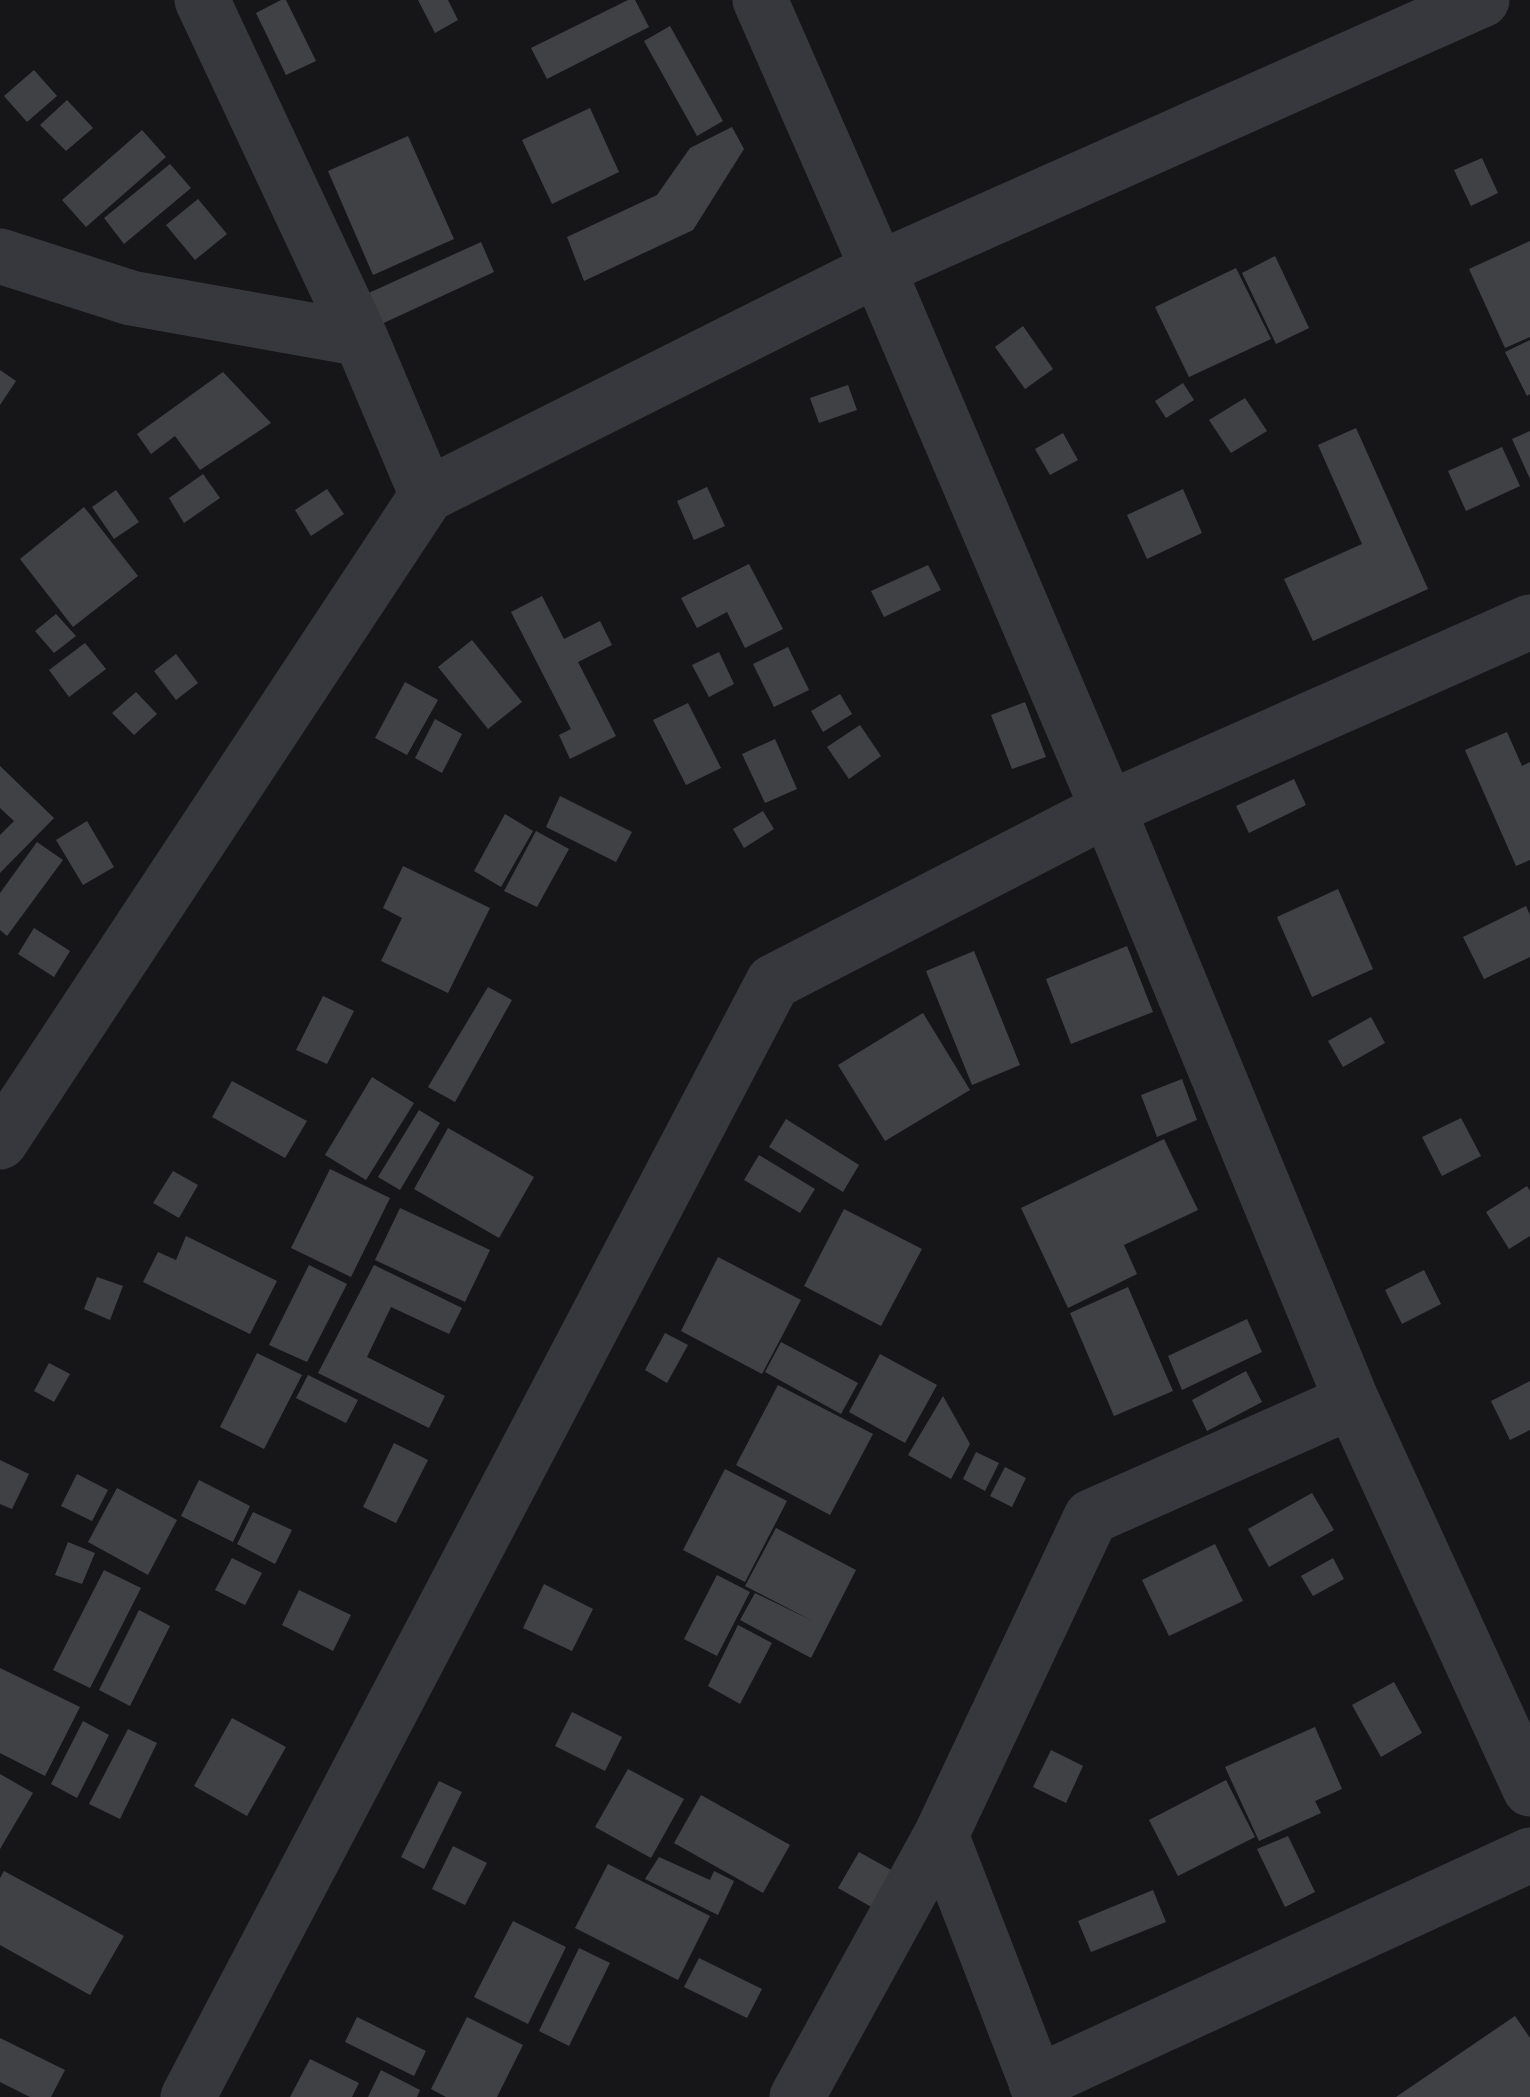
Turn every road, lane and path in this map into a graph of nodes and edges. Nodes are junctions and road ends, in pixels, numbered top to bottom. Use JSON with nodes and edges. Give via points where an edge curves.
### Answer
{"nodes":[{"id":1,"x":202,"y":0,"type":"edge"},
{"id":2,"x":760,"y":0,"type":"edge"},
{"id":3,"x":1482,"y":0,"type":"edge"},
{"id":4,"x":0,"y":256,"type":"edge"},
{"id":5,"x":878,"y":268,"type":"junction"},
{"id":6,"x":360,"y":339,"type":"junction"},
{"id":7,"x":427,"y":495,"type":"junction"},
{"id":8,"x":1530,"y":622,"type":"edge"},
{"id":9,"x":1108,"y":809,"type":"junction"},
{"id":10,"x":0,"y":1142,"type":"edge"},
{"id":11,"x":1352,"y":1401,"type":"junction"},
{"id":12,"x":1530,"y":1789,"type":"edge"},
{"id":13,"x":941,"y":1835,"type":"junction"},
{"id":14,"x":1530,"y":1855,"type":"edge"},
{"id":15,"x":1039,"y":2090,"type":"edge"},
{"id":16,"x":188,"y":2097,"type":"edge"},
{"id":17,"x":797,"y":2097,"type":"edge"}],
"edges":[{"from":1,"to":6,"type":"street"},
{"from":2,"to":5,"type":"street"},
{"from":3,"to":5,"type":"street"},
{"from":4,"to":6,"type":"street","via":[[130,298]]},
{"from":5,"to":7,"type":"street"},
{"from":5,"to":9,"type":"street"},
{"from":6,"to":7,"type":"street"},
{"from":7,"to":10,"type":"street"},
{"from":8,"to":9,"type":"street"},
{"from":9,"to":11,"type":"street"},
{"from":9,"to":16,"type":"street","via":[[774,982]]},
{"from":11,"to":12,"type":"street"},
{"from":11,"to":13,"type":"street","via":[[1092,1517]]},
{"from":13,"to":15,"type":"street"},
{"from":13,"to":17,"type":"street"},
{"from":14,"to":15,"type":"street"}]}
